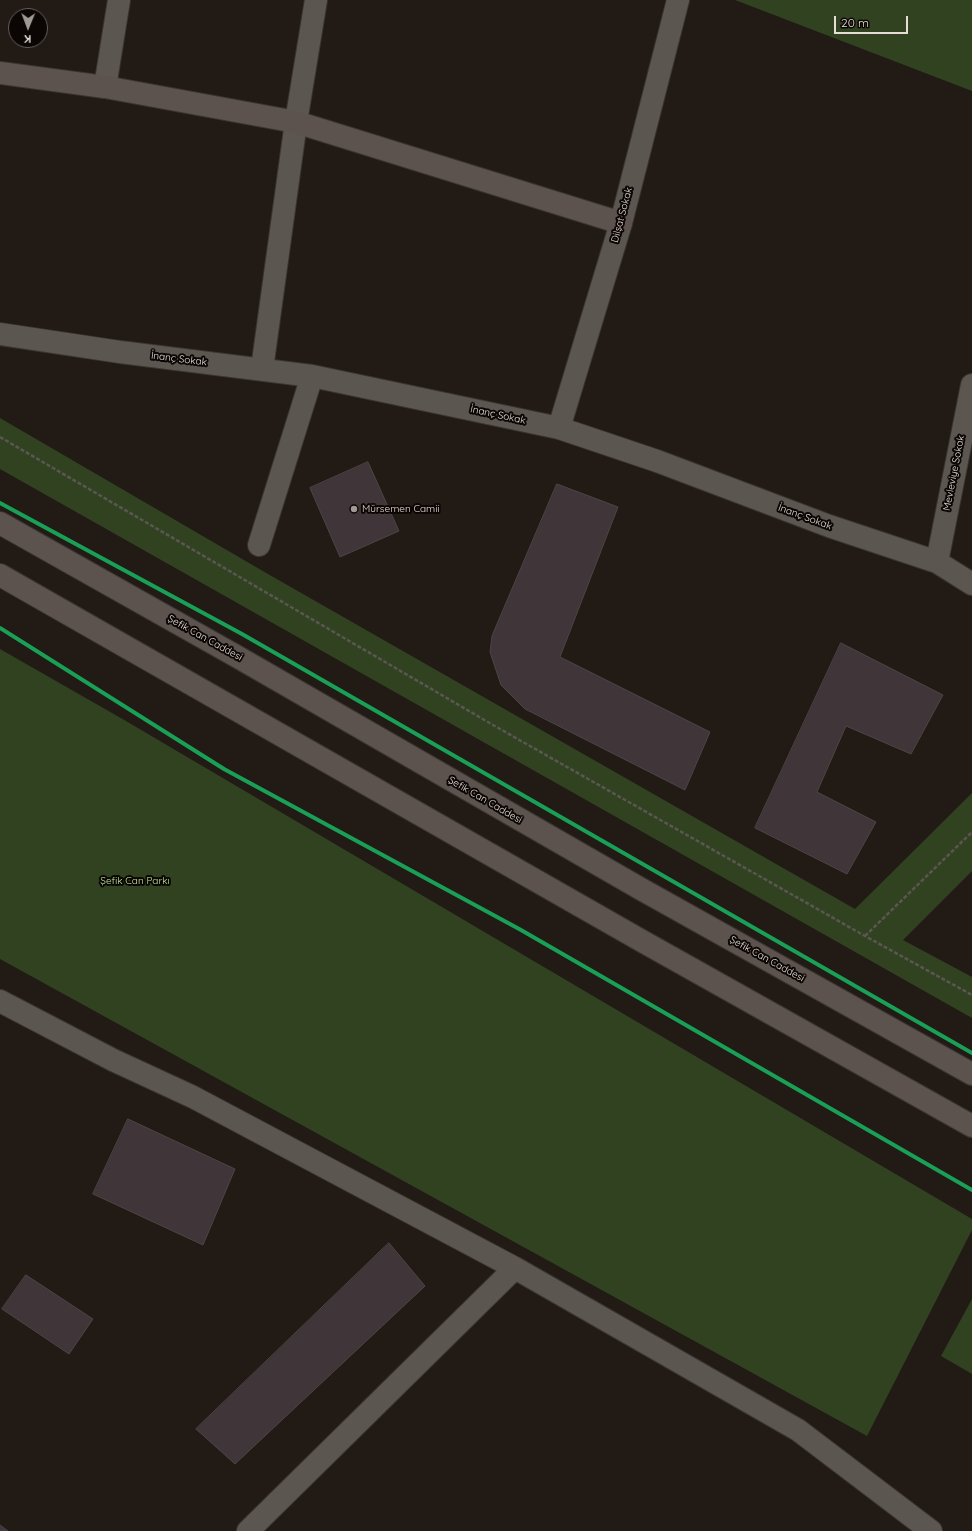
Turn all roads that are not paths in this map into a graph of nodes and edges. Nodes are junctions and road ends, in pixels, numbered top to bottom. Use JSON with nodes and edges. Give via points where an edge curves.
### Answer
{"nodes":[{"id":1,"x":119,"y":0,"type":"edge"},
{"id":2,"x":316,"y":0,"type":"edge"},
{"id":3,"x":678,"y":0,"type":"edge"},
{"id":4,"x":0,"y":72,"type":"edge"},
{"id":5,"x":105,"y":87,"type":"junction"},
{"id":6,"x":296,"y":122,"type":"junction"},
{"id":7,"x":621,"y":223,"type":"junction"},
{"id":8,"x":0,"y":334,"type":"edge"},
{"id":9,"x":262,"y":369,"type":"junction"},
{"id":10,"x":312,"y":376,"type":"junction"},
{"id":11,"x":972,"y":385,"type":"edge"},
{"id":12,"x":560,"y":428,"type":"junction"},
{"id":13,"x":0,"y":523,"type":"edge"},
{"id":14,"x":259,"y":545,"type":"dead end"},
{"id":15,"x":937,"y":562,"type":"junction"},
{"id":16,"x":0,"y":575,"type":"edge"},
{"id":17,"x":972,"y":584,"type":"edge"},
{"id":18,"x":0,"y":1001,"type":"edge"},
{"id":19,"x":972,"y":1074,"type":"edge"},
{"id":20,"x":972,"y":1126,"type":"edge"},
{"id":21,"x":515,"y":1268,"type":"junction"},
{"id":22,"x":248,"y":1531,"type":"edge"},
{"id":23,"x":932,"y":1531,"type":"edge"}],
"edges":[{"from":1,"to":5,"type":"street"},
{"from":2,"to":6,"type":"street"},
{"from":3,"to":7,"type":"street","name":"Dilşat Sokak"},
{"from":4,"to":5,"type":"main road"},
{"from":5,"to":6,"type":"main road"},
{"from":6,"to":7,"type":"main road"},
{"from":6,"to":9,"type":"street"},
{"from":7,"to":12,"type":"street","name":"Dilşat Sokak"},
{"from":8,"to":9,"type":"street","name":"İnanç Sokak"},
{"from":9,"to":10,"type":"street","name":"İnanç Sokak"},
{"from":10,"to":12,"type":"street","name":"İnanç Sokak"},
{"from":10,"to":14,"type":"street"},
{"from":11,"to":15,"type":"street","name":"Mevleviye Sokak"},
{"from":12,"to":15,"type":"street","name":"İnanç Sokak","via":[[657,461],[829,526]]},
{"from":13,"to":19,"type":"main road","name":"Şefik Can Caddesi","via":[[641,889]]},
{"from":15,"to":17,"type":"street","name":"İnanç Sokak"},
{"from":16,"to":20,"type":"main road"},
{"from":18,"to":21,"type":"street","via":[[113,1060],[192,1097]]},
{"from":21,"to":22,"type":"street"},
{"from":21,"to":23,"type":"street","via":[[798,1430]]}]}
